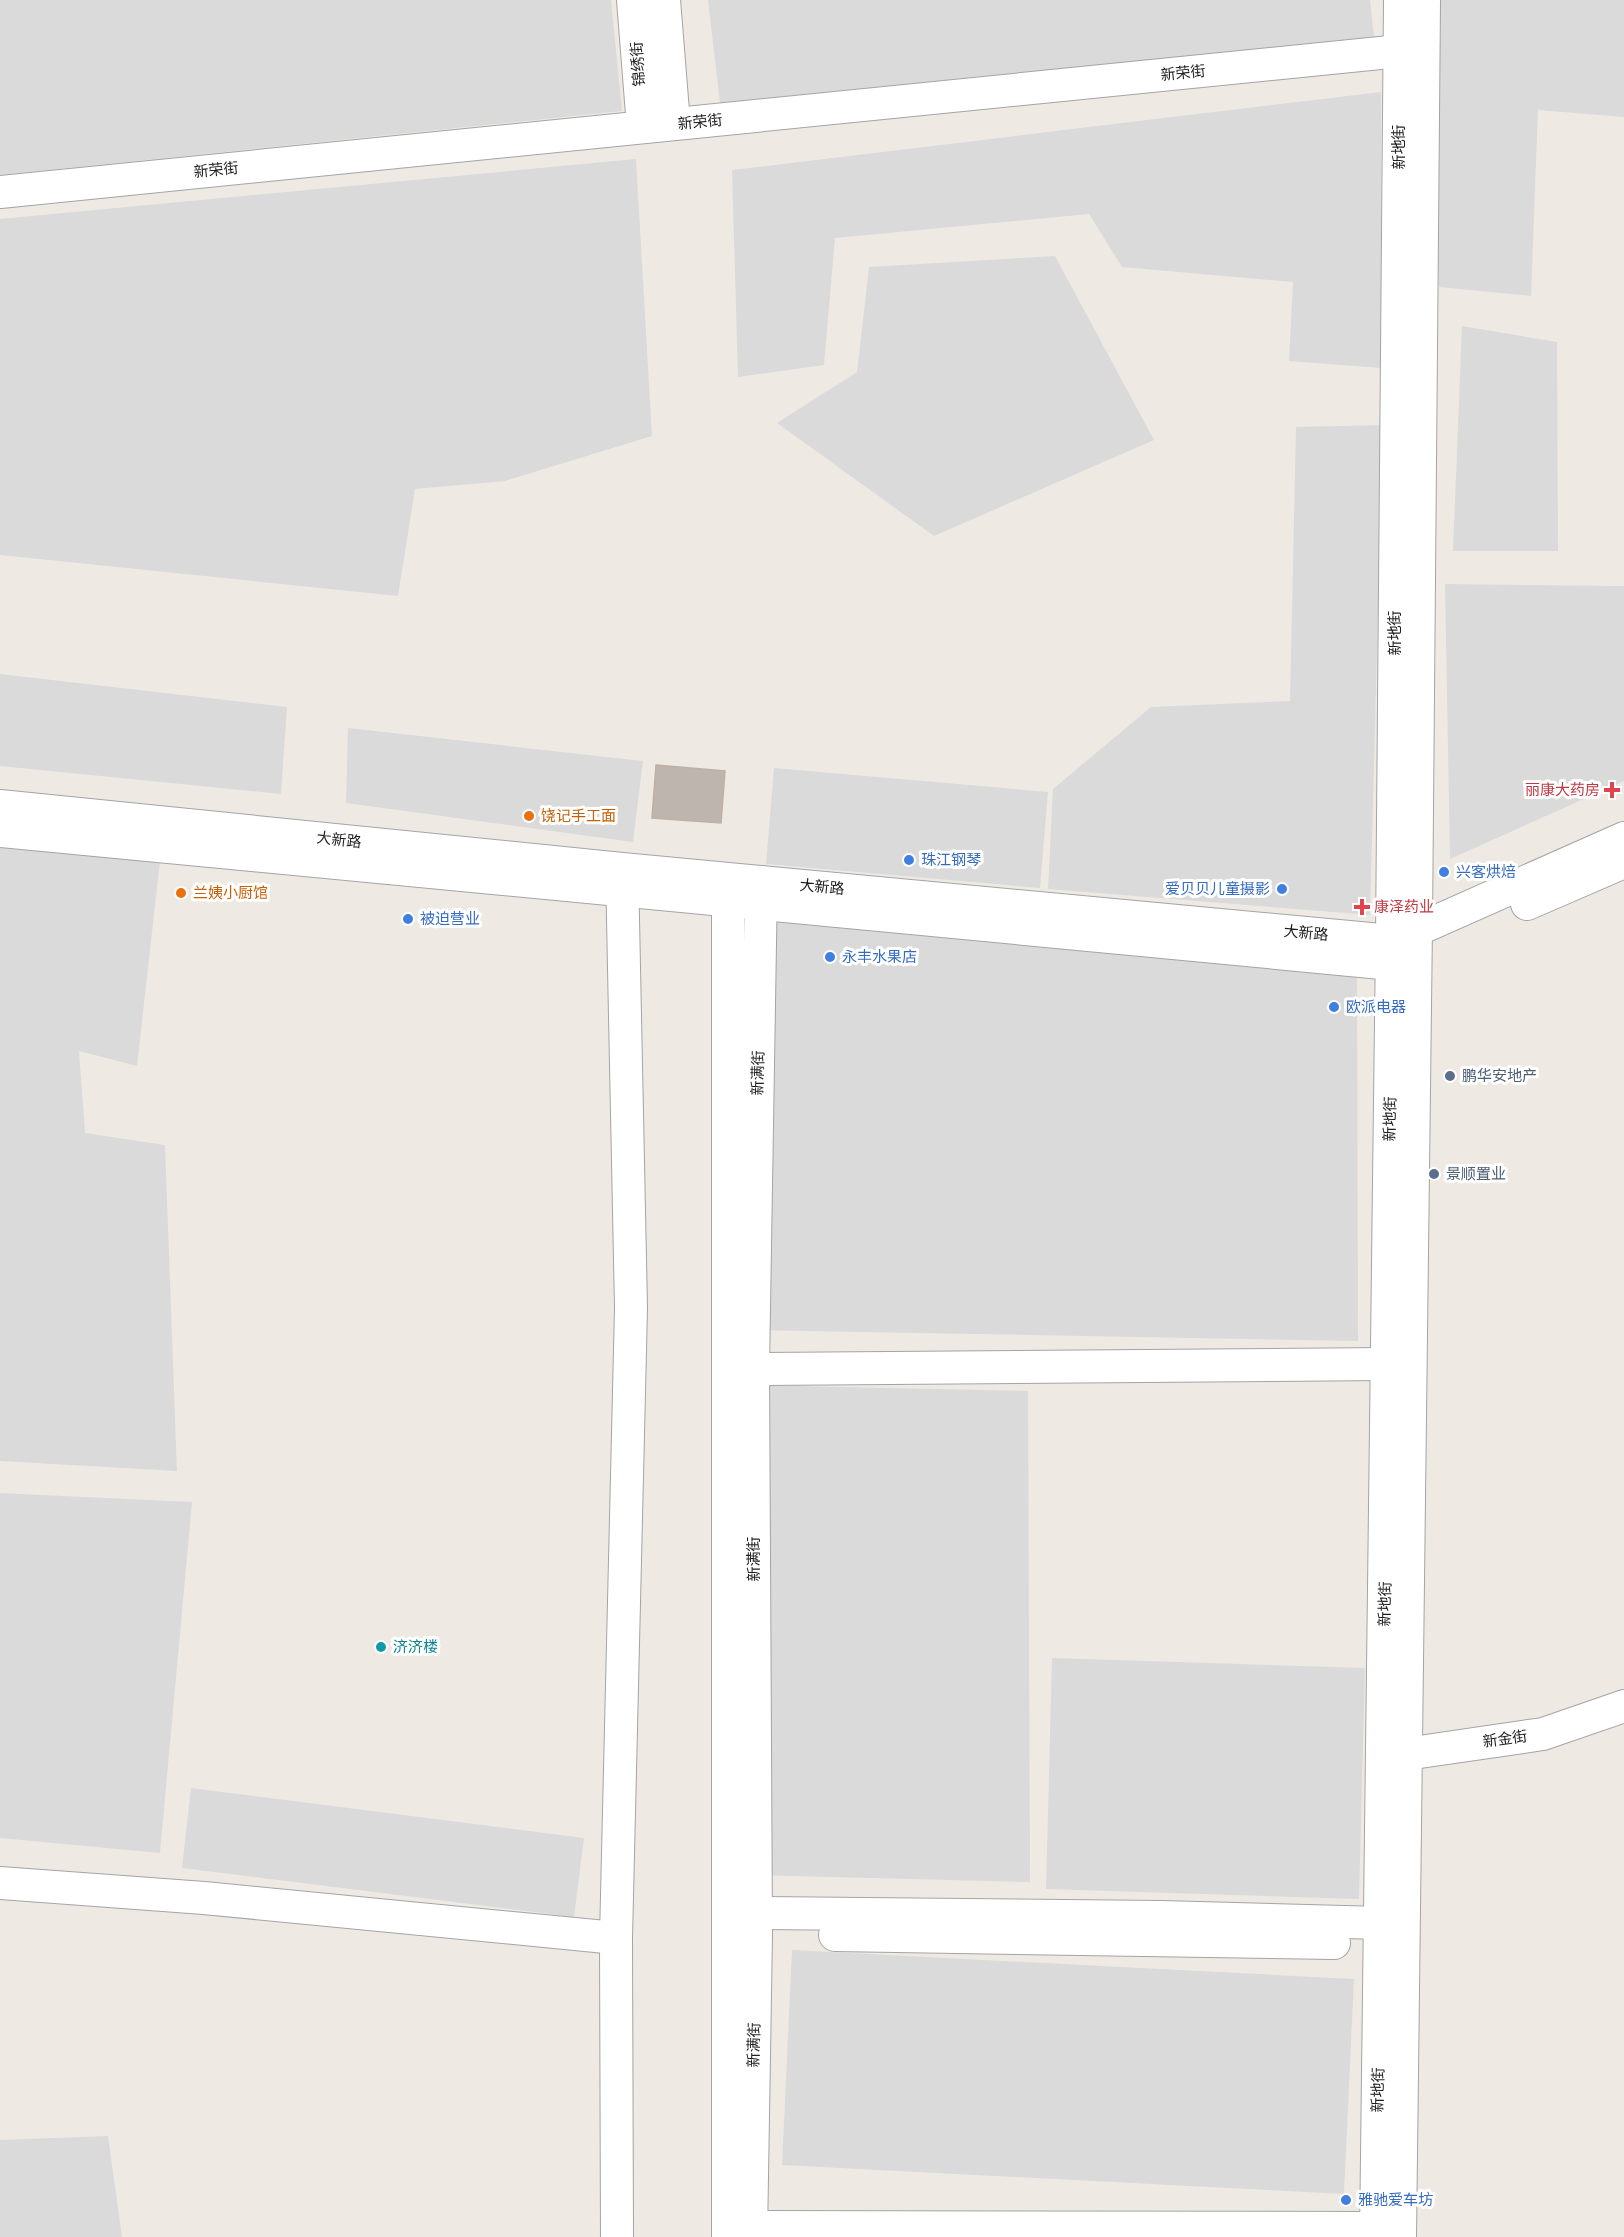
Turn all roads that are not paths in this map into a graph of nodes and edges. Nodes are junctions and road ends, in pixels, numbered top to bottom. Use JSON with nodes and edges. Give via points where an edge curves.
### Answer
{"nodes":[{"id":1,"x":633,"y":0,"type":"edge"},
{"id":2,"x":664,"y":0,"type":"edge"},
{"id":3,"x":1400,"y":0,"type":"edge"},
{"id":4,"x":1424,"y":0,"type":"edge"},
{"id":5,"x":1400,"y":51,"type":"junction"},
{"id":6,"x":674,"y":124,"type":"junction"},
{"id":7,"x":643,"y":128,"type":"junction"},
{"id":8,"x":0,"y":192,"type":"edge"},
{"id":9,"x":0,"y":806,"type":"edge"},
{"id":10,"x":0,"y":831,"type":"edge"},
{"id":11,"x":1624,"y":837,"type":"edge"},
{"id":12,"x":1624,"y":862,"type":"edge"},
{"id":13,"x":622,"y":869,"type":"junction"},
{"id":14,"x":761,"y":882,"type":"junction"},
{"id":15,"x":728,"y":901,"type":"junction"},
{"id":16,"x":1392,"y":952,"type":"junction"},
{"id":17,"x":1387,"y":1364,"type":"junction"},
{"id":18,"x":753,"y":1369,"type":"junction"},
{"id":19,"x":1624,"y":1706,"type":"edge"},
{"id":20,"x":1383,"y":1757,"type":"junction"},
{"id":21,"x":0,"y":1883,"type":"edge"},
{"id":22,"x":755,"y":1923,"type":"junction"},
{"id":23,"x":1381,"y":1933,"type":"junction"},
{"id":24,"x":616,"y":1938,"type":"junction"},
{"id":25,"x":734,"y":2234,"type":"edge"},
{"id":26,"x":1384,"y":2234,"type":"edge"},
{"id":27,"x":617,"y":2237,"type":"edge"}],
"edges":[{"from":1,"to":7,"type":"street","name":"锦绣街"},
{"from":2,"to":6,"type":"street","name":"锦绣街"},
{"from":3,"to":5,"type":"street","name":"新地街"},
{"from":4,"to":26,"type":"street","name":"新地街","via":[[1416,983]]},
{"from":5,"to":6,"type":"street","name":"新荣街"},
{"from":5,"to":16,"type":"street","name":"新地街"},
{"from":6,"to":7,"type":"street","name":"新荣街"},
{"from":7,"to":8,"type":"street","name":"新荣街"},
{"from":9,"to":13,"type":"street","name":"大新路"},
{"from":10,"to":15,"type":"street","name":"大新路"},
{"from":11,"to":16,"type":"street","name":"大新路"},
{"from":12,"to":16,"type":"street","name":"大新路"},
{"from":13,"to":14,"type":"street","name":"大新路"},
{"from":13,"to":24,"type":"street","via":[[631,1308]]},
{"from":14,"to":16,"type":"street","name":"大新路"},
{"from":14,"to":18,"type":"street","name":"新满街"},
{"from":15,"to":16,"type":"street","name":"大新路"},
{"from":15,"to":25,"type":"street","name":"新满街"},
{"from":16,"to":17,"type":"street","name":"新地街"},
{"from":17,"to":18,"type":"street"},
{"from":17,"to":20,"type":"street","name":"新地街"},
{"from":18,"to":22,"type":"street","name":"新满街"},
{"from":19,"to":20,"type":"street","name":"新金街","via":[[1543,1734]]},
{"from":20,"to":23,"type":"street","name":"新地街"},
{"from":21,"to":24,"type":"street","via":[[204,1898]]},
{"from":22,"to":23,"type":"street"},
{"from":22,"to":25,"type":"street","name":"新满街"},
{"from":23,"to":26,"type":"street","name":"新地街"},
{"from":24,"to":27,"type":"street"},
{"from":25,"to":26,"type":"street"}]}
